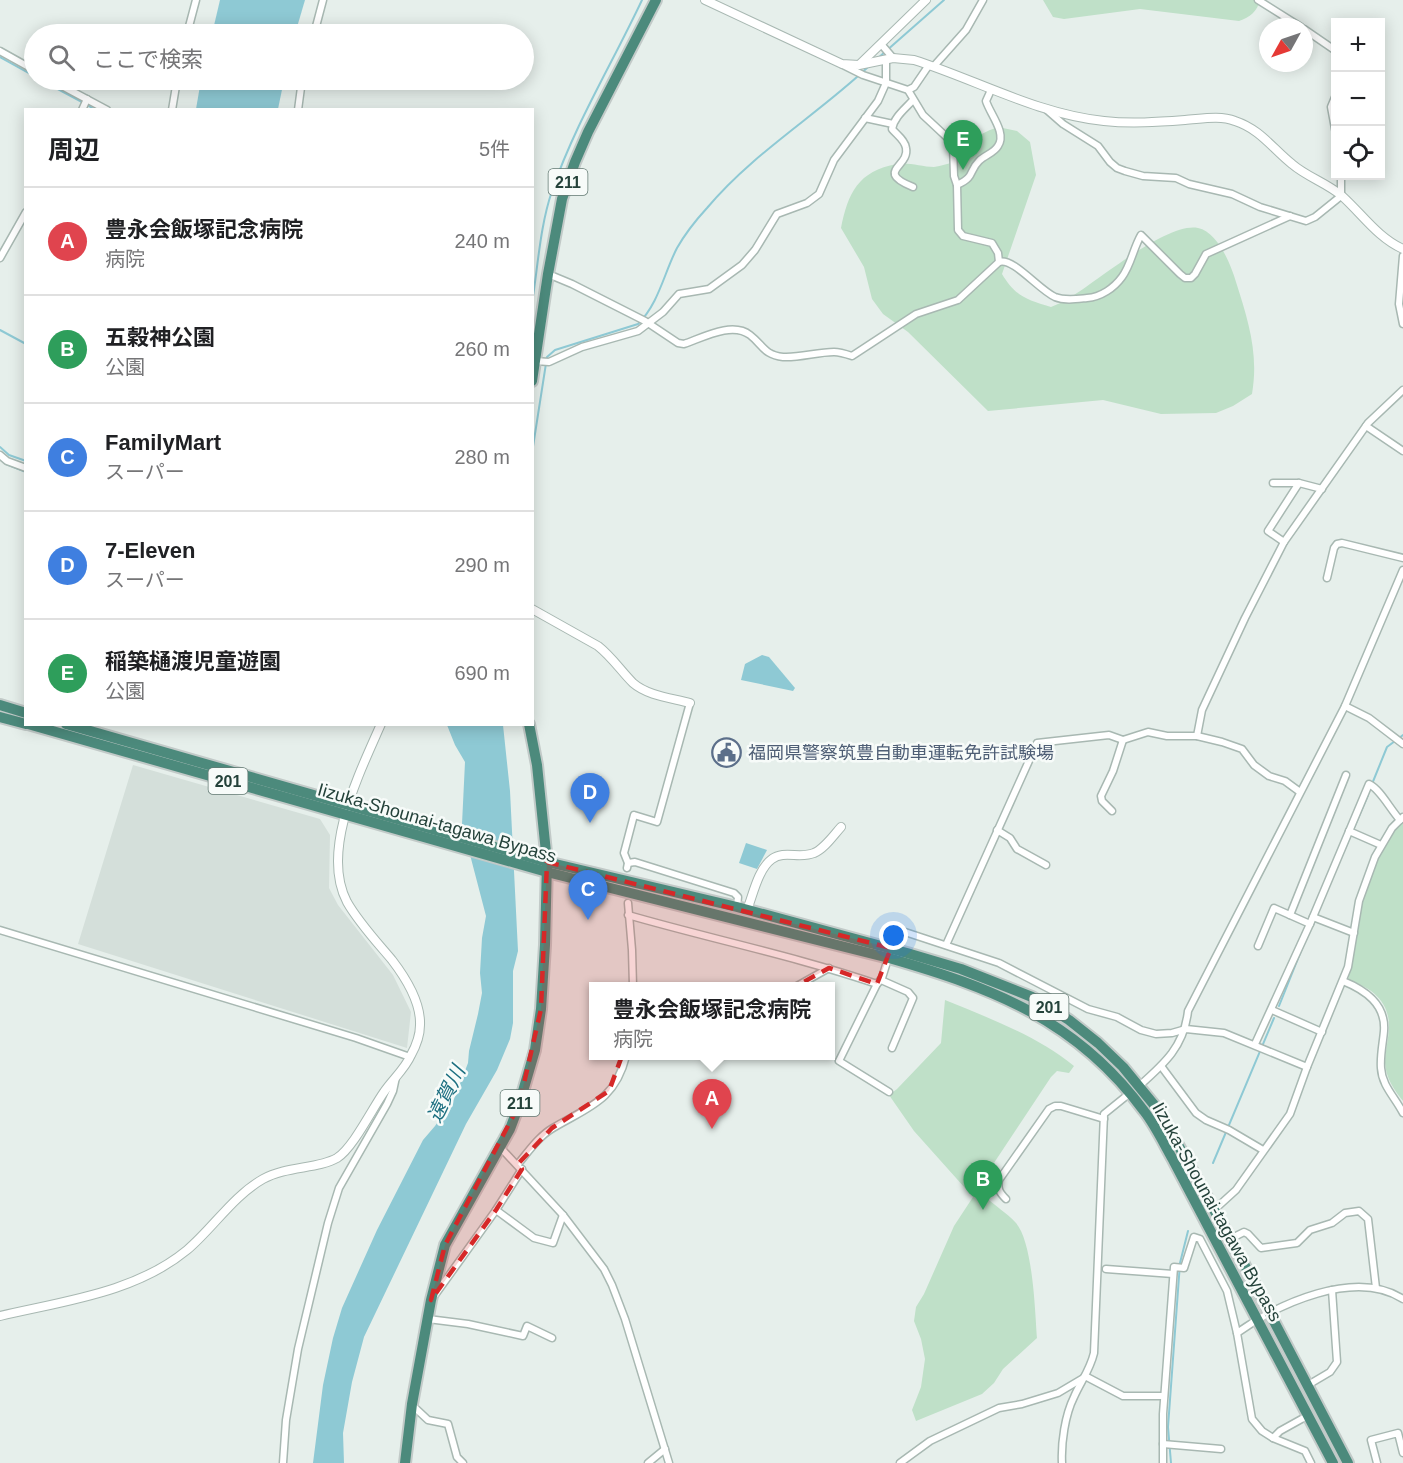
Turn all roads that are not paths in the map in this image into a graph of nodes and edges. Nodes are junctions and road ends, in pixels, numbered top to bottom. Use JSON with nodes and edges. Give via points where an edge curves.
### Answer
{"nodes":[{"id":1,"x":196,"y":0,"type":"edge"},
{"id":2,"x":324,"y":0,"type":"edge"},
{"id":3,"x":656,"y":0,"type":"edge"},
{"id":4,"x":705,"y":0,"type":"edge"},
{"id":5,"x":926,"y":0,"type":"edge"},
{"id":6,"x":983,"y":0,"type":"edge"},
{"id":7,"x":1258,"y":0,"type":"edge"},
{"id":8,"x":1286,"y":18,"type":"edge"},
{"id":9,"x":190,"y":24,"type":"edge"},
{"id":10,"x":317,"y":24,"type":"edge"},
{"id":11,"x":1313,"y":36,"type":"edge"},
{"id":12,"x":1331,"y":48,"type":"edge"},
{"id":13,"x":0,"y":51,"type":"edge"},
{"id":14,"x":885,"y":54,"type":"junction"},
{"id":15,"x":24,"y":64,"type":"edge"},
{"id":16,"x":931,"y":65,"type":"junction"},
{"id":17,"x":861,"y":69,"type":"junction"},
{"id":18,"x":886,"y":83,"type":"junction"},
{"id":19,"x":70,"y":90,"type":"edge"},
{"id":20,"x":175,"y":90,"type":"edge"},
{"id":21,"x":301,"y":90,"type":"edge"},
{"id":22,"x":909,"y":90,"type":"junction"},
{"id":23,"x":991,"y":90,"type":"junction"},
{"id":24,"x":87,"y":99,"type":"junction"},
{"id":25,"x":913,"y":100,"type":"junction"},
{"id":26,"x":83,"y":108,"type":"edge"},
{"id":27,"x":103,"y":108,"type":"edge"},
{"id":28,"x":172,"y":108,"type":"edge"},
{"id":29,"x":298,"y":108,"type":"edge"},
{"id":30,"x":1044,"y":108,"type":"junction"},
{"id":31,"x":865,"y":118,"type":"junction"},
{"id":32,"x":892,"y":124,"type":"junction"},
{"id":33,"x":1341,"y":180,"type":"edge"},
{"id":34,"x":957,"y":185,"type":"junction"},
{"id":35,"x":913,"y":187,"type":"dead end"},
{"id":36,"x":1341,"y":196,"type":"junction"},
{"id":37,"x":24,"y":216,"type":"edge"},
{"id":38,"x":1290,"y":216,"type":"junction"},
{"id":39,"x":1403,"y":249,"type":"edge"},
{"id":40,"x":1403,"y":256,"type":"edge"},
{"id":41,"x":0,"y":258,"type":"edge"},
{"id":42,"x":999,"y":262,"type":"junction"},
{"id":43,"x":548,"y":274,"type":"junction"},
{"id":44,"x":645,"y":321,"type":"junction"},
{"id":45,"x":1403,"y":324,"type":"edge"},
{"id":46,"x":542,"y":361,"type":"junction"},
{"id":47,"x":534,"y":377,"type":"edge"},
{"id":48,"x":1403,"y":390,"type":"edge"},
{"id":49,"x":1366,"y":426,"type":"junction"},
{"id":50,"x":1403,"y":451,"type":"edge"},
{"id":51,"x":0,"y":455,"type":"edge"},
{"id":52,"x":24,"y":467,"type":"edge"},
{"id":53,"x":1273,"y":483,"type":"dead end"},
{"id":54,"x":1299,"y":483,"type":"junction"},
{"id":55,"x":1322,"y":489,"type":"junction"},
{"id":56,"x":1284,"y":542,"type":"junction"},
{"id":57,"x":1403,"y":558,"type":"edge"},
{"id":58,"x":1403,"y":570,"type":"edge"},
{"id":59,"x":1327,"y":578,"type":"dead end"},
{"id":60,"x":1395,"y":593,"type":"junction"},
{"id":61,"x":1403,"y":596,"type":"edge"},
{"id":62,"x":534,"y":610,"type":"edge"},
{"id":63,"x":690,"y":703,"type":"joint"},
{"id":64,"x":0,"y":705,"type":"edge"},
{"id":65,"x":1345,"y":706,"type":"junction"},
{"id":66,"x":24,"y":712,"type":"edge"},
{"id":67,"x":0,"y":717,"type":"edge"},
{"id":68,"x":24,"y":723,"type":"edge"},
{"id":69,"x":34,"y":726,"type":"edge"},
{"id":70,"x":73,"y":726,"type":"edge"},
{"id":71,"x":380,"y":726,"type":"edge"},
{"id":72,"x":529,"y":726,"type":"edge"},
{"id":73,"x":1197,"y":736,"type":"junction"},
{"id":74,"x":1123,"y":740,"type":"junction"},
{"id":75,"x":1399,"y":741,"type":"edge"},
{"id":76,"x":1346,"y":775,"type":"dead end"},
{"id":77,"x":1300,"y":792,"type":"junction"},
{"id":78,"x":348,"y":810,"type":"junction"},
{"id":79,"x":1112,"y":811,"type":"dead end"},
{"id":80,"x":1401,"y":818,"type":"edge"},
{"id":81,"x":841,"y":827,"type":"dead end"},
{"id":82,"x":997,"y":831,"type":"junction"},
{"id":83,"x":1352,"y":832,"type":"junction"},
{"id":84,"x":1381,"y":845,"type":"junction"},
{"id":85,"x":1046,"y":866,"type":"dead end"},
{"id":86,"x":547,"y":867,"type":"junction"},
{"id":87,"x":628,"y":903,"type":"dead end"},
{"id":88,"x":742,"y":908,"type":"junction"},
{"id":89,"x":628,"y":915,"type":"junction"},
{"id":90,"x":1290,"y":915,"type":"junction"},
{"id":91,"x":1315,"y":917,"type":"junction"},
{"id":92,"x":1310,"y":924,"type":"junction"},
{"id":93,"x":0,"y":930,"type":"edge"},
{"id":94,"x":1354,"y":933,"type":"junction"},
{"id":95,"x":945,"y":945,"type":"junction"},
{"id":96,"x":1258,"y":946,"type":"dead end"},
{"id":97,"x":890,"y":953,"type":"junction"},
{"id":98,"x":829,"y":968,"type":"junction"},
{"id":99,"x":1343,"y":981,"type":"junction"},
{"id":100,"x":633,"y":982,"type":"edge"},
{"id":101,"x":805,"y":982,"type":"edge"},
{"id":102,"x":879,"y":982,"type":"junction"},
{"id":103,"x":1272,"y":1010,"type":"junction"},
{"id":104,"x":1186,"y":1029,"type":"junction"},
{"id":105,"x":1322,"y":1032,"type":"junction"},
{"id":106,"x":1259,"y":1046,"type":"junction"},
{"id":107,"x":892,"y":1048,"type":"dead end"},
{"id":108,"x":410,"y":1057,"type":"junction"},
{"id":109,"x":625,"y":1060,"type":"edge"},
{"id":110,"x":1161,"y":1066,"type":"junction"},
{"id":111,"x":1307,"y":1067,"type":"junction"},
{"id":112,"x":396,"y":1077,"type":"junction"},
{"id":113,"x":1134,"y":1090,"type":"junction"},
{"id":114,"x":889,"y":1092,"type":"dead end"},
{"id":115,"x":1403,"y":1113,"type":"edge"},
{"id":116,"x":1104,"y":1119,"type":"junction"},
{"id":117,"x":500,"y":1147,"type":"junction"},
{"id":118,"x":1263,"y":1150,"type":"junction"},
{"id":119,"x":520,"y":1167,"type":"junction"},
{"id":120,"x":1006,"y":1199,"type":"dead end"},
{"id":121,"x":496,"y":1210,"type":"junction"},
{"id":122,"x":1214,"y":1210,"type":"junction"},
{"id":123,"x":563,"y":1215,"type":"junction"},
{"id":124,"x":1230,"y":1239,"type":"junction"},
{"id":125,"x":1106,"y":1269,"type":"dead end"},
{"id":126,"x":1173,"y":1274,"type":"junction"},
{"id":127,"x":1376,"y":1288,"type":"junction"},
{"id":128,"x":1332,"y":1290,"type":"junction"},
{"id":129,"x":1403,"y":1299,"type":"edge"},
{"id":130,"x":431,"y":1300,"type":"junction"},
{"id":131,"x":1269,"y":1312,"type":"junction"},
{"id":132,"x":0,"y":1316,"type":"edge"},
{"id":133,"x":1258,"y":1318,"type":"junction"},
{"id":134,"x":428,"y":1319,"type":"junction"},
{"id":135,"x":1237,"y":1333,"type":"junction"},
{"id":136,"x":552,"y":1338,"type":"dead end"},
{"id":137,"x":1085,"y":1376,"type":"junction"},
{"id":138,"x":1308,"y":1385,"type":"junction"},
{"id":139,"x":1164,"y":1396,"type":"junction"},
{"id":140,"x":412,"y":1404,"type":"junction"},
{"id":141,"x":1307,"y":1416,"type":"junction"},
{"id":142,"x":1273,"y":1438,"type":"junction"},
{"id":143,"x":1167,"y":1444,"type":"junction"},
{"id":144,"x":665,"y":1449,"type":"junction"},
{"id":145,"x":1221,"y":1449,"type":"dead end"},
{"id":146,"x":1403,"y":1453,"type":"edge"},
{"id":147,"x":283,"y":1463,"type":"edge"},
{"id":148,"x":405,"y":1463,"type":"edge"},
{"id":149,"x":464,"y":1463,"type":"edge"},
{"id":150,"x":648,"y":1463,"type":"edge"},
{"id":151,"x":669,"y":1463,"type":"edge"},
{"id":152,"x":900,"y":1463,"type":"edge"},
{"id":153,"x":1062,"y":1463,"type":"edge"},
{"id":154,"x":1163,"y":1463,"type":"edge"},
{"id":155,"x":1311,"y":1463,"type":"edge"},
{"id":156,"x":1333,"y":1463,"type":"edge"},
{"id":157,"x":1348,"y":1463,"type":"edge"},
{"id":158,"x":1377,"y":1463,"type":"edge"}],
"edges":[{"from":1,"to":9,"type":"street"},
{"from":2,"to":10,"type":"street"},
{"from":3,"to":43,"type":"highway","number":"211","via":[[575,162],[562,199]]},
{"from":4,"to":17,"type":"street","via":[[842,64]]},
{"from":5,"to":14,"type":"street"},
{"from":6,"to":16,"type":"street","via":[[966,30]]},
{"from":7,"to":8,"type":"street"},
{"from":11,"to":12,"type":"street"},
{"from":13,"to":15,"type":"street"},
{"from":14,"to":16,"type":"street"},
{"from":14,"to":17,"type":"street"},
{"from":14,"to":17,"type":"street"},
{"from":14,"to":18,"type":"street"},
{"from":16,"to":22,"type":"street"},
{"from":16,"to":23,"type":"street"},
{"from":17,"to":18,"type":"street"},
{"from":18,"to":22,"type":"street"},
{"from":18,"to":31,"type":"street"},
{"from":19,"to":24,"type":"street"},
{"from":20,"to":28,"type":"street"},
{"from":21,"to":29,"type":"street"},
{"from":22,"to":25,"type":"street"},
{"from":23,"to":30,"type":"street"},
{"from":23,"to":34,"type":"street","via":[[986,101],[1000,133],[998,147]]},
{"from":24,"to":26,"type":"street"},
{"from":24,"to":27,"type":"street"},
{"from":25,"to":32,"type":"street"},
{"from":25,"to":34,"type":"street","via":[[953,143]]},
{"from":30,"to":36,"type":"street","via":[[1105,121],[1234,120],[1271,142],[1294,166]]},
{"from":30,"to":38,"type":"street","via":[[1098,146],[1117,168],[1143,176],[1176,178]]},
{"from":31,"to":32,"type":"street"},
{"from":31,"to":44,"type":"street","via":[[834,160],[815,199],[777,214],[742,265],[709,289],[679,294]]},
{"from":32,"to":35,"type":"street","via":[[906,146],[895,171],[896,178]]},
{"from":33,"to":36,"type":"street"},
{"from":34,"to":42,"type":"street","via":[[958,230],[963,236],[992,243]]},
{"from":36,"to":38,"type":"street","via":[[1306,221]]},
{"from":36,"to":39,"type":"street","via":[[1389,243]]},
{"from":37,"to":41,"type":"street"},
{"from":38,"to":42,"type":"street","via":[[1206,254],[1191,278],[1180,274],[1141,236],[1124,276],[1094,297],[1057,298],[1013,264]]},
{"from":40,"to":45,"type":"street","via":[[1399,304]]},
{"from":42,"to":44,"type":"street","via":[[958,300],[916,314],[852,356],[836,351],[784,357],[770,354],[750,335],[729,329],[684,344]]},
{"from":43,"to":44,"type":"street"},
{"from":43,"to":46,"type":"highway","number":"211"},
{"from":44,"to":46,"type":"street","via":[[638,332]]},
{"from":46,"to":47,"type":"highway","number":"211"},
{"from":48,"to":49,"type":"street"},
{"from":49,"to":50,"type":"street"},
{"from":49,"to":55,"type":"street"},
{"from":51,"to":52,"type":"street"},
{"from":53,"to":54,"type":"street"},
{"from":54,"to":55,"type":"street"},
{"from":54,"to":56,"type":"street","via":[[1268,531]]},
{"from":55,"to":56,"type":"street"},
{"from":56,"to":73,"type":"street","via":[[1202,710]]},
{"from":57,"to":59,"type":"street","via":[[1337,544]]},
{"from":58,"to":60,"type":"street"},
{"from":60,"to":61,"type":"street"},
{"from":60,"to":65,"type":"street"},
{"from":62,"to":63,"type":"street","via":[[603,650],[640,688]]},
{"from":63,"to":88,"type":"street","via":[[657,822],[634,815],[624,853],[628,866],[635,862],[734,893]]},
{"from":64,"to":66,"type":"highway"},
{"from":65,"to":75,"type":"street"},
{"from":65,"to":77,"type":"street"},
{"from":67,"to":68,"type":"highway","name":"Iizuka-Shounai-tagawa Bypass","number":"201"},
{"from":69,"to":78,"type":"highway","name":"Iizuka-Shounai-tagawa Bypass","number":"201"},
{"from":70,"to":78,"type":"highway","name":"Iizuka-Shounai-tagawa Bypass","number":"201"},
{"from":71,"to":78,"type":"street"},
{"from":72,"to":86,"type":"highway","number":"211"},
{"from":73,"to":74,"type":"street","via":[[1148,732]]},
{"from":73,"to":77,"type":"street","via":[[1242,748],[1254,765]]},
{"from":74,"to":79,"type":"street","via":[[1101,796]]},
{"from":74,"to":82,"type":"street","via":[[1109,735],[1037,743]]},
{"from":76,"to":90,"type":"street"},
{"from":77,"to":104,"type":"street","via":[[1188,1011]]},
{"from":78,"to":86,"type":"highway","name":"Iizuka-Shounai-tagawa Bypass","number":"201"},
{"from":78,"to":108,"type":"street","via":[[340,837],[340,880],[346,900],[398,967],[417,1004],[420,1024]]},
{"from":80,"to":83,"type":"street","via":[[1372,785]]},
{"from":80,"to":84,"type":"street"},
{"from":81,"to":88,"type":"street","via":[[813,854],[772,859]]},
{"from":82,"to":85,"type":"street","via":[[1010,838],[1017,849]]},
{"from":82,"to":95,"type":"street"},
{"from":83,"to":84,"type":"street"},
{"from":83,"to":91,"type":"street"},
{"from":84,"to":94,"type":"street","via":[[1359,901]]},
{"from":86,"to":88,"type":"highway","name":"Iizuka-Shounai-tagawa Bypass","number":"201"},
{"from":86,"to":97,"type":"highway","name":"Iizuka-Shounai-tagawa Bypass","number":"201"},
{"from":86,"to":117,"type":"highway","number":"211","via":[[541,1009],[535,1050],[519,1105]]},
{"from":87,"to":89,"type":"street"},
{"from":88,"to":97,"type":"highway","name":"Iizuka-Shounai-tagawa Bypass","number":"201"},
{"from":89,"to":98,"type":"street"},
{"from":89,"to":100,"type":"street"},
{"from":90,"to":92,"type":"street"},
{"from":90,"to":96,"type":"street","via":[[1274,908]]},
{"from":91,"to":92,"type":"street"},
{"from":91,"to":94,"type":"street"},
{"from":92,"to":103,"type":"street"},
{"from":93,"to":108,"type":"street"},
{"from":94,"to":99,"type":"street"},
{"from":95,"to":97,"type":"street","via":[[900,932]]},
{"from":95,"to":104,"type":"street","via":[[999,963],[1088,1009],[1117,1017],[1141,1030],[1156,1034]]},
{"from":97,"to":102,"type":"street"},
{"from":97,"to":113,"type":"highway","name":"Iizuka-Shounai-tagawa Bypass","number":"201","via":[[1020,1005],[1062,1029]]},
{"from":98,"to":101,"type":"street"},
{"from":98,"to":102,"type":"street"},
{"from":99,"to":105,"type":"street"},
{"from":99,"to":115,"type":"street","via":[[1374,999],[1384,1027],[1384,1084]]},
{"from":102,"to":107,"type":"street","via":[[908,992],[913,998]]},
{"from":102,"to":114,"type":"street","via":[[839,1061]]},
{"from":103,"to":105,"type":"street"},
{"from":103,"to":106,"type":"street"},
{"from":104,"to":106,"type":"street","via":[[1224,1033]]},
{"from":104,"to":110,"type":"street"},
{"from":105,"to":111,"type":"street"},
{"from":106,"to":111,"type":"street"},
{"from":108,"to":112,"type":"street"},
{"from":109,"to":119,"type":"street","via":[[609,1091],[578,1115],[552,1128]]},
{"from":110,"to":113,"type":"street"},
{"from":110,"to":118,"type":"street","via":[[1197,1113]]},
{"from":111,"to":118,"type":"street","via":[[1290,1114]]},
{"from":112,"to":132,"type":"street","via":[[346,1151],[335,1159],[262,1179],[188,1249],[159,1269],[114,1288]]},
{"from":112,"to":147,"type":"street","via":[[393,1091],[339,1188],[328,1223],[298,1350]]},
{"from":113,"to":116,"type":"street","via":[[1104,1114]]},
{"from":113,"to":122,"type":"highway","name":"Iizuka-Shounai-tagawa Bypass","number":"201","via":[[1172,1134]]},
{"from":113,"to":133,"type":"highway","name":"Iizuka-Shounai-tagawa Bypass","number":"201"},
{"from":116,"to":120,"type":"street","via":[[1061,1106],[1048,1109],[999,1180],[1000,1193]]},
{"from":116,"to":137,"type":"street","via":[[1094,1353]]},
{"from":117,"to":119,"type":"street"},
{"from":117,"to":130,"type":"highway","number":"211","via":[[445,1245]]},
{"from":118,"to":122,"type":"street","via":[[1231,1197]]},
{"from":119,"to":121,"type":"street"},
{"from":119,"to":123,"type":"street"},
{"from":121,"to":123,"type":"street","via":[[534,1238],[553,1243]]},
{"from":121,"to":130,"type":"street"},
{"from":122,"to":124,"type":"highway","name":"Iizuka-Shounai-tagawa Bypass","number":"201"},
{"from":123,"to":144,"type":"street","via":[[612,1284]]},
{"from":124,"to":127,"type":"street","via":[[1244,1232],[1261,1248],[1297,1243],[1310,1230],[1332,1223],[1345,1213],[1359,1211],[1368,1219]]},
{"from":124,"to":131,"type":"highway","name":"Iizuka-Shounai-tagawa Bypass","number":"201"},
{"from":125,"to":126,"type":"street"},
{"from":126,"to":135,"type":"street","via":[[1174,1267],[1185,1268],[1192,1240],[1197,1237],[1227,1291]]},
{"from":126,"to":139,"type":"street"},
{"from":127,"to":128,"type":"street"},
{"from":127,"to":129,"type":"street"},
{"from":128,"to":131,"type":"street"},
{"from":128,"to":138,"type":"street","via":[[1337,1362],[1330,1372]]},
{"from":130,"to":134,"type":"highway","number":"211"},
{"from":131,"to":133,"type":"street"},
{"from":131,"to":138,"type":"highway","name":"Iizuka-Shounai-tagawa Bypass","number":"201"},
{"from":133,"to":135,"type":"street"},
{"from":133,"to":141,"type":"highway","name":"Iizuka-Shounai-tagawa Bypass","number":"201"},
{"from":134,"to":136,"type":"street","via":[[523,1336],[527,1326]]},
{"from":134,"to":140,"type":"highway","number":"211"},
{"from":135,"to":142,"type":"street","via":[[1252,1419]]},
{"from":137,"to":139,"type":"street","via":[[1123,1396]]},
{"from":137,"to":152,"type":"street","via":[[1059,1393],[995,1410],[930,1441]]},
{"from":137,"to":153,"type":"street","via":[[1067,1415]]},
{"from":138,"to":157,"type":"highway","name":"Iizuka-Shounai-tagawa Bypass","number":"201"},
{"from":139,"to":143,"type":"street"},
{"from":140,"to":148,"type":"highway","number":"211"},
{"from":140,"to":149,"type":"street","via":[[428,1420],[448,1424],[457,1457]]},
{"from":141,"to":142,"type":"street"},
{"from":141,"to":156,"type":"highway","name":"Iizuka-Shounai-tagawa Bypass","number":"201"},
{"from":142,"to":155,"type":"street","via":[[1305,1451]]},
{"from":143,"to":145,"type":"street"},
{"from":143,"to":154,"type":"street"},
{"from":144,"to":150,"type":"street"},
{"from":144,"to":151,"type":"street"},
{"from":146,"to":158,"type":"street","via":[[1398,1433],[1371,1440]]}]}
